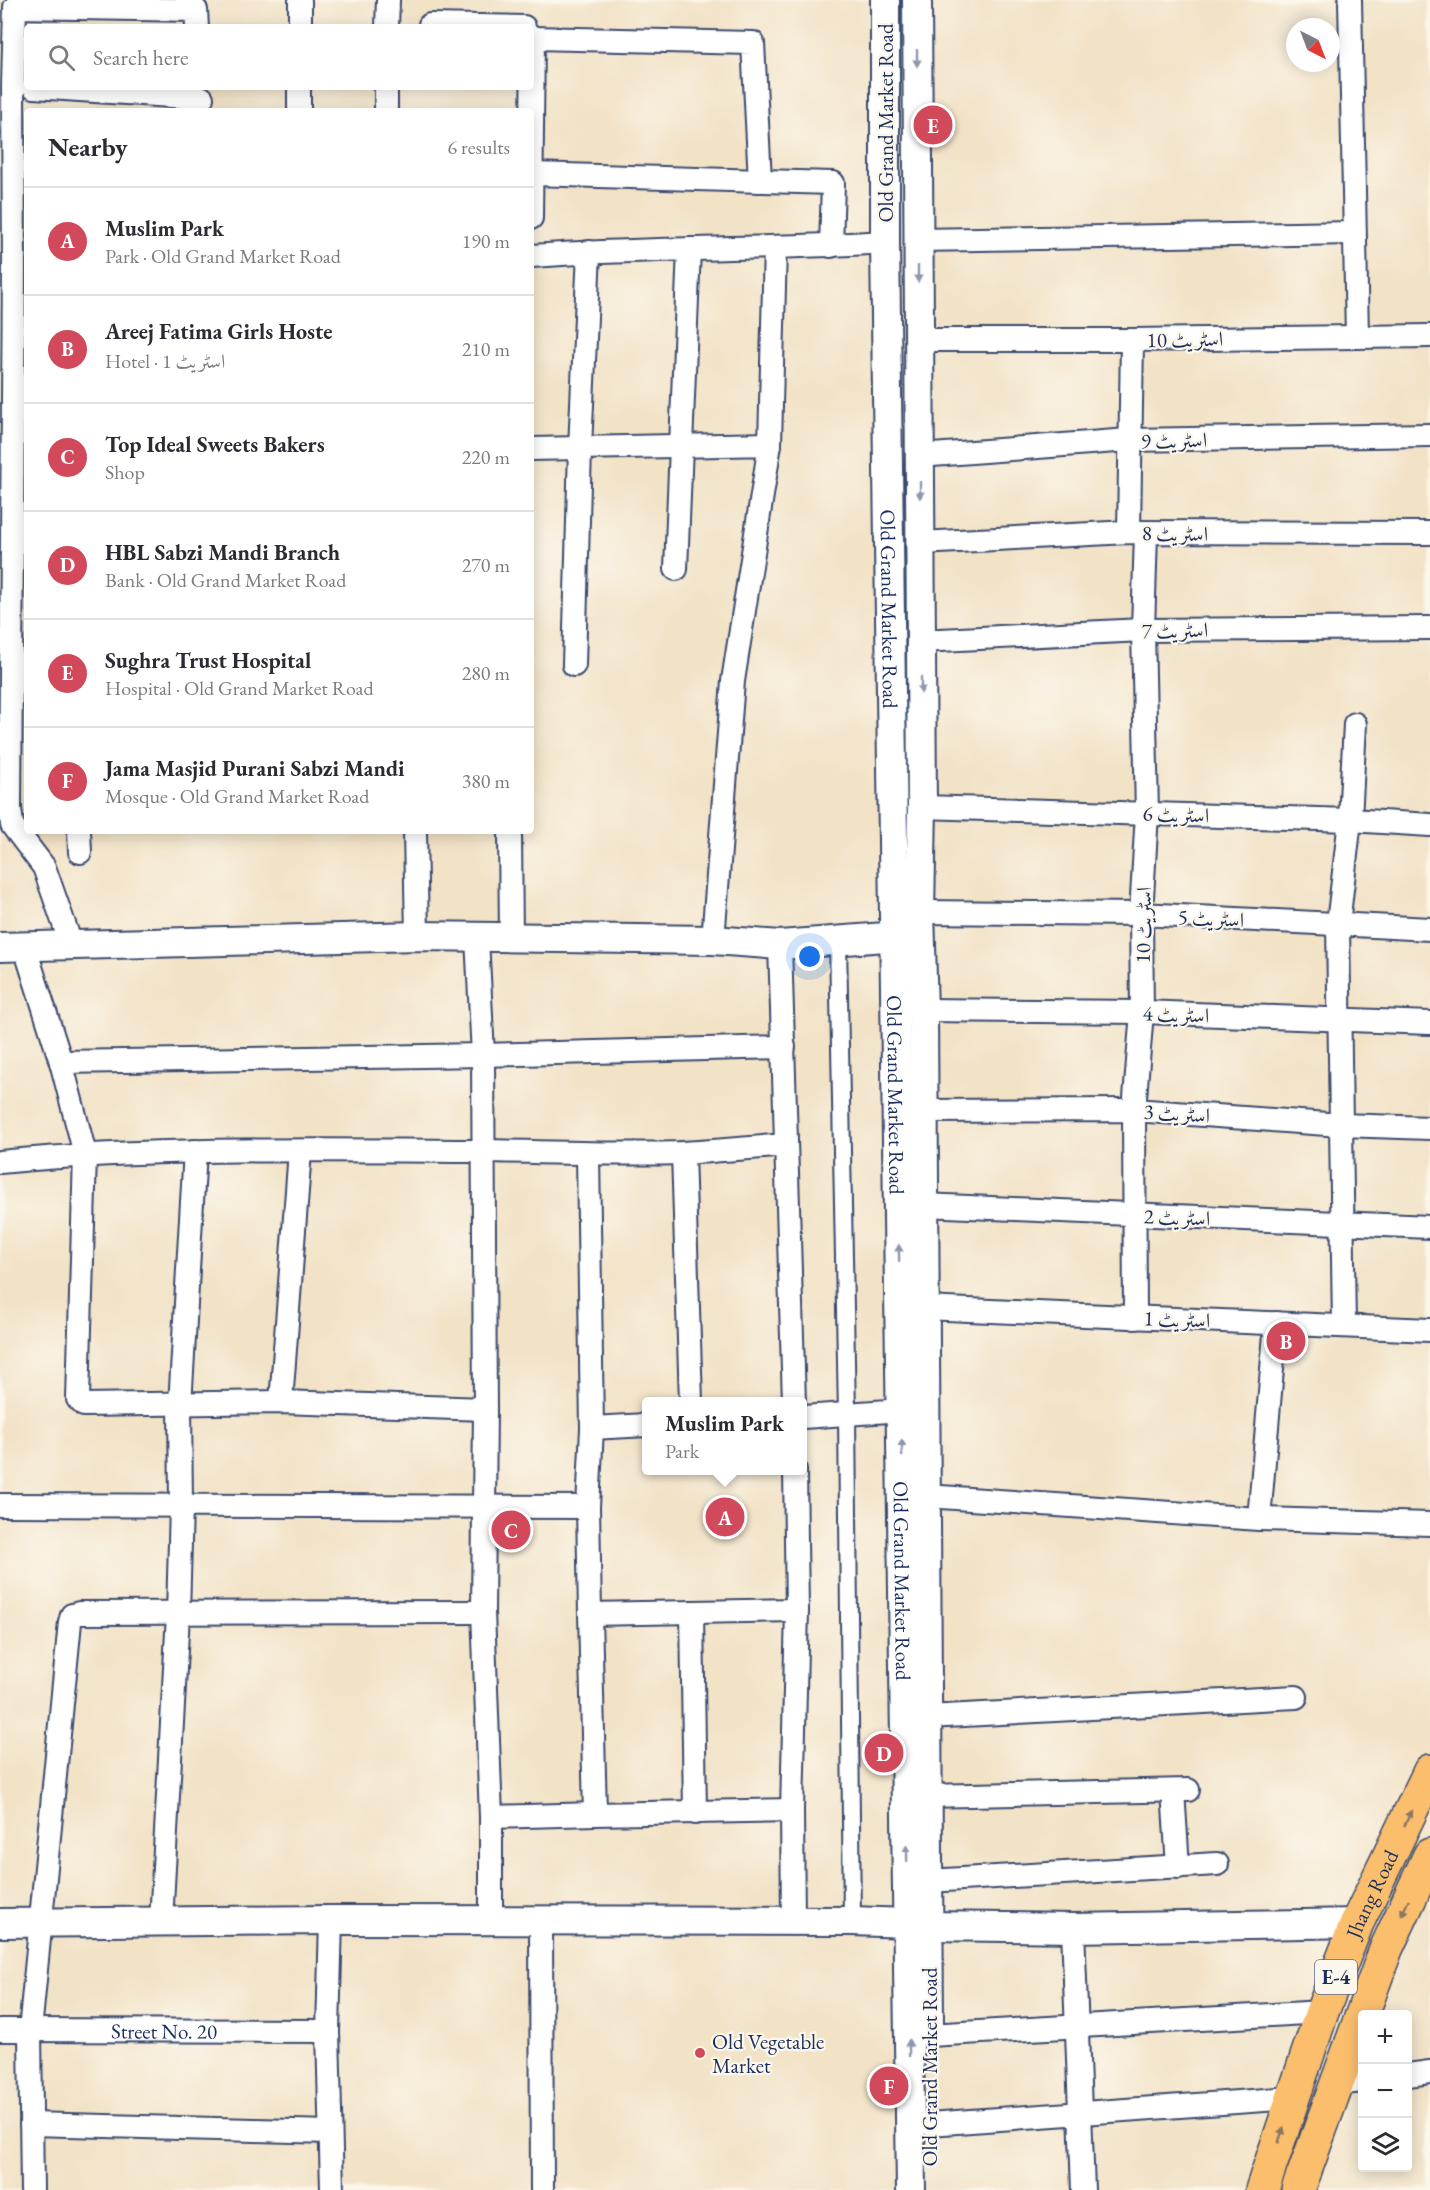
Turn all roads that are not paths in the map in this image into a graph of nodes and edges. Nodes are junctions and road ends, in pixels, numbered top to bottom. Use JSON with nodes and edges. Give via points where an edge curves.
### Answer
{"nodes":[{"id":1,"x":300,"y":0,"type":"edge"},
{"id":2,"x":388,"y":0,"type":"edge"},
{"id":3,"x":885,"y":0,"type":"edge"},
{"id":4,"x":916,"y":0,"type":"edge"},
{"id":5,"x":1350,"y":0,"type":"edge"},
{"id":6,"x":197,"y":24,"type":"edge"},
{"id":7,"x":300,"y":24,"type":"edge"},
{"id":8,"x":387,"y":24,"type":"edge"},
{"id":9,"x":534,"y":34,"type":"edge"},
{"id":10,"x":24,"y":86,"type":"edge"},
{"id":11,"x":79,"y":90,"type":"edge"},
{"id":12,"x":299,"y":90,"type":"edge"},
{"id":13,"x":386,"y":90,"type":"edge"},
{"id":14,"x":530,"y":90,"type":"edge"},
{"id":15,"x":202,"y":99,"type":"edge"},
{"id":16,"x":299,"y":108,"type":"edge"},
{"id":17,"x":386,"y":108,"type":"edge"},
{"id":18,"x":531,"y":108,"type":"edge"},
{"id":19,"x":534,"y":174,"type":"edge"},
{"id":20,"x":20,"y":175,"type":"edge"},
{"id":21,"x":760,"y":181,"type":"junction"},
{"id":22,"x":1354,"y":233,"type":"junction"},
{"id":23,"x":918,"y":240,"type":"junction"},
{"id":24,"x":885,"y":242,"type":"junction"},
{"id":25,"x":831,"y":246,"type":"junction"},
{"id":26,"x":775,"y":247,"type":"junction"},
{"id":27,"x":689,"y":249,"type":"junction"},
{"id":28,"x":590,"y":252,"type":"junction"},
{"id":29,"x":534,"y":256,"type":"edge"},
{"id":30,"x":20,"y":266,"type":"edge"},
{"id":31,"x":1357,"y":336,"type":"junction"},
{"id":32,"x":1430,"y":336,"type":"edge"},
{"id":33,"x":919,"y":340,"type":"junction"},
{"id":34,"x":1132,"y":340,"type":"junction"},
{"id":35,"x":1430,"y":435,"type":"edge"},
{"id":36,"x":1129,"y":440,"type":"junction"},
{"id":37,"x":770,"y":444,"type":"junction"},
{"id":38,"x":681,"y":446,"type":"junction"},
{"id":39,"x":534,"y":448,"type":"edge"},
{"id":40,"x":580,"y":448,"type":"junction"},
{"id":41,"x":6,"y":452,"type":"edge"},
{"id":42,"x":919,"y":456,"type":"junction"},
{"id":43,"x":1138,"y":533,"type":"junction"},
{"id":44,"x":1430,"y":533,"type":"edge"},
{"id":45,"x":920,"y":543,"type":"junction"},
{"id":46,"x":676,"y":569,"type":"dead end"},
{"id":47,"x":1430,"y":628,"type":"edge"},
{"id":48,"x":1143,"y":630,"type":"junction"},
{"id":49,"x":920,"y":641,"type":"junction"},
{"id":50,"x":574,"y":665,"type":"dead end"},
{"id":51,"x":1355,"y":724,"type":"dead end"},
{"id":52,"x":922,"y":807,"type":"junction"},
{"id":53,"x":1147,"y":813,"type":"junction"},
{"id":54,"x":1350,"y":820,"type":"junction"},
{"id":55,"x":1430,"y":825,"type":"edge"},
{"id":56,"x":415,"y":834,"type":"edge"},
{"id":57,"x":510,"y":834,"type":"edge"},
{"id":58,"x":1141,"y":914,"type":"junction"},
{"id":59,"x":1338,"y":924,"type":"junction"},
{"id":60,"x":912,"y":927,"type":"junction"},
{"id":61,"x":1430,"y":929,"type":"edge"},
{"id":62,"x":417,"y":936,"type":"junction"},
{"id":63,"x":477,"y":938,"type":"junction"},
{"id":64,"x":511,"y":938,"type":"junction"},
{"id":65,"x":713,"y":940,"type":"junction"},
{"id":66,"x":838,"y":942,"type":"junction"},
{"id":67,"x":72,"y":944,"type":"junction"},
{"id":68,"x":780,"y":945,"type":"junction"},
{"id":69,"x":12,"y":946,"type":"edge"},
{"id":70,"x":923,"y":1010,"type":"junction"},
{"id":71,"x":1142,"y":1012,"type":"junction"},
{"id":72,"x":1340,"y":1021,"type":"junction"},
{"id":73,"x":1430,"y":1023,"type":"edge"},
{"id":74,"x":784,"y":1047,"type":"junction"},
{"id":75,"x":483,"y":1055,"type":"junction"},
{"id":76,"x":61,"y":1062,"type":"junction"},
{"id":77,"x":1134,"y":1110,"type":"junction"},
{"id":78,"x":923,"y":1112,"type":"junction"},
{"id":79,"x":1341,"y":1125,"type":"junction"},
{"id":80,"x":1430,"y":1128,"type":"edge"},
{"id":81,"x":786,"y":1145,"type":"junction"},
{"id":82,"x":195,"y":1150,"type":"junction"},
{"id":83,"x":300,"y":1151,"type":"junction"},
{"id":84,"x":483,"y":1151,"type":"junction"},
{"id":85,"x":683,"y":1152,"type":"junction"},
{"id":86,"x":85,"y":1154,"type":"junction"},
{"id":87,"x":588,"y":1154,"type":"junction"},
{"id":88,"x":0,"y":1162,"type":"edge"},
{"id":89,"x":924,"y":1206,"type":"junction"},
{"id":90,"x":1133,"y":1215,"type":"junction"},
{"id":91,"x":1342,"y":1223,"type":"junction"},
{"id":92,"x":1430,"y":1227,"type":"edge"},
{"id":93,"x":924,"y":1308,"type":"junction"},
{"id":94,"x":1135,"y":1318,"type":"junction"},
{"id":95,"x":1276,"y":1323,"type":"junction"},
{"id":96,"x":1344,"y":1326,"type":"junction"},
{"id":97,"x":1430,"y":1330,"type":"edge"},
{"id":98,"x":691,"y":1397,"type":"edge"},
{"id":99,"x":794,"y":1397,"type":"edge"},
{"id":100,"x":281,"y":1402,"type":"junction"},
{"id":101,"x":180,"y":1405,"type":"junction"},
{"id":102,"x":485,"y":1408,"type":"junction"},
{"id":103,"x":913,"y":1409,"type":"junction"},
{"id":104,"x":847,"y":1414,"type":"junction"},
{"id":105,"x":807,"y":1417,"type":"edge"},
{"id":106,"x":642,"y":1425,"type":"edge"},
{"id":107,"x":592,"y":1428,"type":"junction"},
{"id":108,"x":795,"y":1475,"type":"edge"},
{"id":109,"x":926,"y":1496,"type":"junction"},
{"id":110,"x":0,"y":1505,"type":"edge"},
{"id":111,"x":484,"y":1505,"type":"junction"},
{"id":112,"x":182,"y":1506,"type":"junction"},
{"id":113,"x":588,"y":1507,"type":"junction"},
{"id":114,"x":1259,"y":1518,"type":"junction"},
{"id":115,"x":1430,"y":1524,"type":"edge"},
{"id":116,"x":797,"y":1610,"type":"junction"},
{"id":117,"x":483,"y":1611,"type":"junction"},
{"id":118,"x":692,"y":1612,"type":"junction"},
{"id":119,"x":178,"y":1614,"type":"junction"},
{"id":120,"x":590,"y":1614,"type":"junction"},
{"id":121,"x":1296,"y":1697,"type":"dead end"},
{"id":122,"x":927,"y":1717,"type":"junction"},
{"id":123,"x":1430,"y":1771,"type":"edge"},
{"id":124,"x":927,"y":1796,"type":"junction"},
{"id":125,"x":792,"y":1810,"type":"junction"},
{"id":126,"x":695,"y":1813,"type":"junction"},
{"id":127,"x":595,"y":1814,"type":"junction"},
{"id":128,"x":491,"y":1817,"type":"junction"},
{"id":129,"x":1430,"y":1855,"type":"edge"},
{"id":130,"x":1217,"y":1864,"type":"dead end"},
{"id":131,"x":1178,"y":1867,"type":"junction"},
{"id":132,"x":928,"y":1881,"type":"junction"},
{"id":133,"x":331,"y":1920,"type":"junction"},
{"id":134,"x":491,"y":1920,"type":"junction"},
{"id":135,"x":541,"y":1920,"type":"junction"},
{"id":136,"x":852,"y":1921,"type":"junction"},
{"id":137,"x":160,"y":1922,"type":"junction"},
{"id":138,"x":793,"y":1922,"type":"junction"},
{"id":139,"x":0,"y":1923,"type":"edge"},
{"id":140,"x":1358,"y":1923,"type":"junction"},
{"id":141,"x":39,"y":1924,"type":"junction"},
{"id":142,"x":918,"y":1924,"type":"junction"},
{"id":143,"x":1073,"y":1928,"type":"junction"},
{"id":144,"x":1322,"y":2012,"type":"junction"},
{"id":145,"x":1077,"y":2026,"type":"junction"},
{"id":146,"x":0,"y":2030,"type":"edge"},
{"id":147,"x":30,"y":2031,"type":"junction"},
{"id":148,"x":328,"y":2031,"type":"junction"},
{"id":149,"x":929,"y":2034,"type":"junction"},
{"id":150,"x":1430,"y":2072,"type":"edge"},
{"id":151,"x":1412,"y":2074,"type":"edge"},
{"id":152,"x":1349,"y":2083,"type":"edge"},
{"id":153,"x":1293,"y":2098,"type":"junction"},
{"id":154,"x":1080,"y":2113,"type":"junction"},
{"id":155,"x":31,"y":2124,"type":"junction"},
{"id":156,"x":929,"y":2124,"type":"junction"},
{"id":157,"x":330,"y":2132,"type":"junction"},
{"id":158,"x":32,"y":2190,"type":"edge"},
{"id":159,"x":332,"y":2190,"type":"edge"},
{"id":160,"x":542,"y":2190,"type":"edge"},
{"id":161,"x":911,"y":2190,"type":"edge"},
{"id":162,"x":930,"y":2190,"type":"edge"},
{"id":163,"x":1083,"y":2190,"type":"edge"},
{"id":164,"x":1262,"y":2190,"type":"edge"},
{"id":165,"x":1298,"y":2190,"type":"edge"},
{"id":166,"x":1313,"y":2190,"type":"edge"}],
"edges":[{"from":1,"to":7,"type":"street"},
{"from":2,"to":8,"type":"street"},
{"from":3,"to":24,"type":"street","name":"Old Grand Market Road"},
{"from":4,"to":23,"type":"street","name":"Old Grand Market Road","one_way":true},
{"from":5,"to":22,"type":"street"},
{"from":6,"to":10,"type":"street","via":[[196,10],[15,8]]},
{"from":9,"to":21,"type":"street","via":[[753,43]]},
{"from":10,"to":20,"type":"street"},
{"from":11,"to":15,"type":"street"},
{"from":12,"to":16,"type":"street"},
{"from":13,"to":17,"type":"street"},
{"from":14,"to":18,"type":"street"},
{"from":19,"to":21,"type":"street"},
{"from":20,"to":30,"type":"street"},
{"from":21,"to":25,"type":"street","via":[[833,183]]},
{"from":22,"to":23,"type":"street"},
{"from":22,"to":31,"type":"street"},
{"from":23,"to":33,"type":"street","name":"Old Grand Market Road","one_way":true},
{"from":24,"to":25,"type":"street"},
{"from":24,"to":60,"type":"street","name":"Old Grand Market Road"},
{"from":25,"to":26,"type":"street"},
{"from":26,"to":27,"type":"street"},
{"from":26,"to":37,"type":"street"},
{"from":27,"to":28,"type":"street"},
{"from":27,"to":38,"type":"street"},
{"from":28,"to":29,"type":"street"},
{"from":28,"to":40,"type":"street"},
{"from":30,"to":41,"type":"street"},
{"from":31,"to":32,"type":"street","name":"اسٹریٹ 10"},
{"from":31,"to":34,"type":"street","name":"اسٹریٹ 10"},
{"from":33,"to":34,"type":"street"},
{"from":33,"to":42,"type":"street","name":"Old Grand Market Road"},
{"from":34,"to":36,"type":"street","name":"اسٹریٹ 10"},
{"from":35,"to":36,"type":"street","name":"اسٹریٹ 9"},
{"from":36,"to":42,"type":"street","name":"اسٹریٹ 9"},
{"from":36,"to":43,"type":"street","name":"اسٹریٹ 10"},
{"from":37,"to":38,"type":"street"},
{"from":37,"to":65,"type":"street","via":[[733,681]]},
{"from":38,"to":40,"type":"street"},
{"from":38,"to":46,"type":"street"},
{"from":39,"to":40,"type":"street"},
{"from":40,"to":50,"type":"street"},
{"from":41,"to":67,"type":"street","via":[[12,825],[44,867]]},
{"from":42,"to":45,"type":"street","name":"Old Grand Market Road","one_way":true},
{"from":43,"to":44,"type":"street","name":"اسٹریٹ 8"},
{"from":43,"to":45,"type":"street","name":"اسٹریٹ 8"},
{"from":43,"to":48,"type":"street","name":"اسٹریٹ 10"},
{"from":45,"to":49,"type":"street","name":"Old Grand Market Road"},
{"from":47,"to":48,"type":"street","name":"اسٹریٹ 7"},
{"from":48,"to":49,"type":"street","name":"اسٹریٹ 7"},
{"from":48,"to":53,"type":"street","name":"اسٹریٹ 10"},
{"from":49,"to":52,"type":"street","name":"Old Grand Market Road","one_way":true},
{"from":51,"to":54,"type":"street"},
{"from":52,"to":53,"type":"street","name":"اسٹریٹ 6"},
{"from":52,"to":60,"type":"street","name":"Old Grand Market Road"},
{"from":53,"to":54,"type":"street","name":"اسٹریٹ 6"},
{"from":53,"to":58,"type":"street","name":"اسٹریٹ 10"},
{"from":54,"to":55,"type":"street","name":"اسٹریٹ 6"},
{"from":54,"to":59,"type":"street"},
{"from":56,"to":62,"type":"street"},
{"from":57,"to":64,"type":"street"},
{"from":58,"to":59,"type":"street","name":"اسٹریٹ 5"},
{"from":58,"to":60,"type":"street","name":"اسٹریٹ 5"},
{"from":58,"to":71,"type":"street","name":"اسٹریٹ 10"},
{"from":59,"to":61,"type":"street","name":"اسٹریٹ 5"},
{"from":59,"to":72,"type":"street"},
{"from":60,"to":66,"type":"street"},
{"from":60,"to":70,"type":"street","name":"Old Grand Market Road"},
{"from":103,"to":60,"type":"street","name":"Old Grand Market Road","one_way":true},
{"from":62,"to":63,"type":"street"},
{"from":62,"to":67,"type":"street"},
{"from":63,"to":64,"type":"street"},
{"from":63,"to":75,"type":"street"},
{"from":64,"to":65,"type":"street"},
{"from":65,"to":68,"type":"street"},
{"from":66,"to":68,"type":"street"},
{"from":66,"to":104,"type":"street"},
{"from":67,"to":69,"type":"street"},
{"from":68,"to":74,"type":"street"},
{"from":69,"to":76,"type":"street"},
{"from":70,"to":71,"type":"street","name":"اسٹریٹ 4"},
{"from":70,"to":78,"type":"street","name":"Old Grand Market Road"},
{"from":71,"to":72,"type":"street","name":"اسٹریٹ 4"},
{"from":71,"to":77,"type":"street","name":"اسٹریٹ 10"},
{"from":72,"to":73,"type":"street","name":"اسٹریٹ 4"},
{"from":72,"to":79,"type":"street"},
{"from":74,"to":75,"type":"street"},
{"from":74,"to":81,"type":"street"},
{"from":75,"to":76,"type":"street"},
{"from":75,"to":84,"type":"street"},
{"from":76,"to":86,"type":"street"},
{"from":77,"to":78,"type":"street","name":"اسٹریٹ 3"},
{"from":77,"to":79,"type":"street","name":"اسٹریٹ 3"},
{"from":77,"to":90,"type":"street","name":"اسٹریٹ 10"},
{"from":78,"to":89,"type":"street","name":"Old Grand Market Road"},
{"from":79,"to":80,"type":"street","name":"اسٹریٹ 3"},
{"from":79,"to":91,"type":"street"},
{"from":81,"to":85,"type":"street"},
{"from":81,"to":99,"type":"street"},
{"from":82,"to":83,"type":"street"},
{"from":82,"to":86,"type":"street"},
{"from":82,"to":101,"type":"street"},
{"from":83,"to":84,"type":"street"},
{"from":83,"to":100,"type":"street"},
{"from":84,"to":87,"type":"street"},
{"from":84,"to":102,"type":"street"},
{"from":85,"to":87,"type":"street"},
{"from":85,"to":98,"type":"street"},
{"from":86,"to":88,"type":"street"},
{"from":86,"to":101,"type":"street","via":[[78,1400],[84,1405]]},
{"from":87,"to":107,"type":"street"},
{"from":89,"to":90,"type":"street","name":"اسٹریٹ 2"},
{"from":89,"to":93,"type":"street","name":"Old Grand Market Road"},
{"from":90,"to":91,"type":"street","name":"اسٹریٹ 2"},
{"from":90,"to":94,"type":"street","name":"اسٹریٹ 10"},
{"from":91,"to":92,"type":"street","name":"اسٹریٹ 2"},
{"from":91,"to":96,"type":"street"},
{"from":93,"to":94,"type":"street","name":"اسٹریٹ 1"},
{"from":93,"to":103,"type":"street","name":"Old Grand Market Road"},
{"from":94,"to":95,"type":"street","name":"اسٹریٹ 1"},
{"from":95,"to":96,"type":"street","name":"اسٹریٹ 1"},
{"from":95,"to":114,"type":"street"},
{"from":96,"to":97,"type":"street","name":"اسٹریٹ 1"},
{"from":100,"to":101,"type":"street"},
{"from":100,"to":102,"type":"street"},
{"from":101,"to":112,"type":"street"},
{"from":102,"to":111,"type":"street"},
{"from":103,"to":104,"type":"street"},
{"from":103,"to":109,"type":"street","name":"Old Grand Market Road"},
{"from":142,"to":103,"type":"street","name":"Old Grand Market Road","one_way":true},
{"from":104,"to":105,"type":"street"},
{"from":104,"to":136,"type":"street"},
{"from":106,"to":107,"type":"street"},
{"from":107,"to":113,"type":"street"},
{"from":108,"to":116,"type":"street"},
{"from":109,"to":114,"type":"street"},
{"from":109,"to":122,"type":"street","name":"Old Grand Market Road"},
{"from":110,"to":112,"type":"street"},
{"from":111,"to":112,"type":"street"},
{"from":111,"to":113,"type":"street"},
{"from":111,"to":117,"type":"street"},
{"from":112,"to":119,"type":"street"},
{"from":113,"to":120,"type":"street"},
{"from":114,"to":115,"type":"street"},
{"from":116,"to":118,"type":"street"},
{"from":116,"to":125,"type":"street"},
{"from":117,"to":119,"type":"street"},
{"from":117,"to":128,"type":"street"},
{"from":118,"to":120,"type":"street"},
{"from":118,"to":126,"type":"street"},
{"from":119,"to":137,"type":"street"},
{"from":119,"to":141,"type":"street","via":[[72,1615]]},
{"from":120,"to":127,"type":"street"},
{"from":121,"to":122,"type":"street"},
{"from":122,"to":124,"type":"street","name":"Old Grand Market Road"},
{"from":140,"to":123,"type":"highway","name":"Jhang Road","number":"E-4","one_way":true},
{"from":124,"to":131,"type":"street","via":[[1181,1790]]},
{"from":124,"to":132,"type":"street","name":"Old Grand Market Road"},
{"from":125,"to":126,"type":"street"},
{"from":125,"to":138,"type":"street"},
{"from":126,"to":127,"type":"street"},
{"from":127,"to":128,"type":"street"},
{"from":128,"to":134,"type":"street"},
{"from":129,"to":152,"type":"highway","name":"Jhang Road","number":"E-4","one_way":true,"via":[[1386,1949]]},
{"from":130,"to":131,"type":"street"},
{"from":131,"to":132,"type":"street"},
{"from":132,"to":142,"type":"street","name":"Old Grand Market Road"},
{"from":133,"to":134,"type":"street"},
{"from":133,"to":137,"type":"street"},
{"from":133,"to":148,"type":"street"},
{"from":134,"to":135,"type":"street"},
{"from":135,"to":138,"type":"street"},
{"from":135,"to":160,"type":"street"},
{"from":136,"to":138,"type":"street"},
{"from":136,"to":142,"type":"street"},
{"from":137,"to":141,"type":"street"},
{"from":139,"to":141,"type":"street"},
{"from":140,"to":143,"type":"street"},
{"from":140,"to":144,"type":"highway","name":"Jhang Road","number":"E-4"},
{"from":141,"to":147,"type":"street"},
{"from":142,"to":143,"type":"street"},
{"from":142,"to":149,"type":"street","name":"Old Grand Market Road"},
{"from":161,"to":142,"type":"street","name":"Old Grand Market Road","one_way":true},
{"from":143,"to":145,"type":"street"},
{"from":144,"to":145,"type":"street"},
{"from":144,"to":153,"type":"highway","name":"Jhang Road","number":"E-4"},
{"from":145,"to":149,"type":"street"},
{"from":145,"to":154,"type":"street"},
{"from":146,"to":147,"type":"street","name":"Street No. 20"},
{"from":147,"to":148,"type":"street","name":"Street No. 20"},
{"from":147,"to":155,"type":"street"},
{"from":148,"to":157,"type":"street"},
{"from":149,"to":156,"type":"street","name":"Old Grand Market Road"},
{"from":150,"to":151,"type":"street"},
{"from":152,"to":165,"type":"highway","name":"Jhang Road","number":"E-4"},
{"from":153,"to":154,"type":"street"},
{"from":164,"to":153,"type":"highway","name":"Jhang Road","number":"E-4","one_way":true},
{"from":154,"to":156,"type":"street"},
{"from":154,"to":163,"type":"street"},
{"from":155,"to":157,"type":"street"},
{"from":155,"to":158,"type":"street"},
{"from":156,"to":162,"type":"street","name":"Old Grand Market Road"},
{"from":157,"to":159,"type":"street"},
{"from":165,"to":166,"type":"street"}]}
